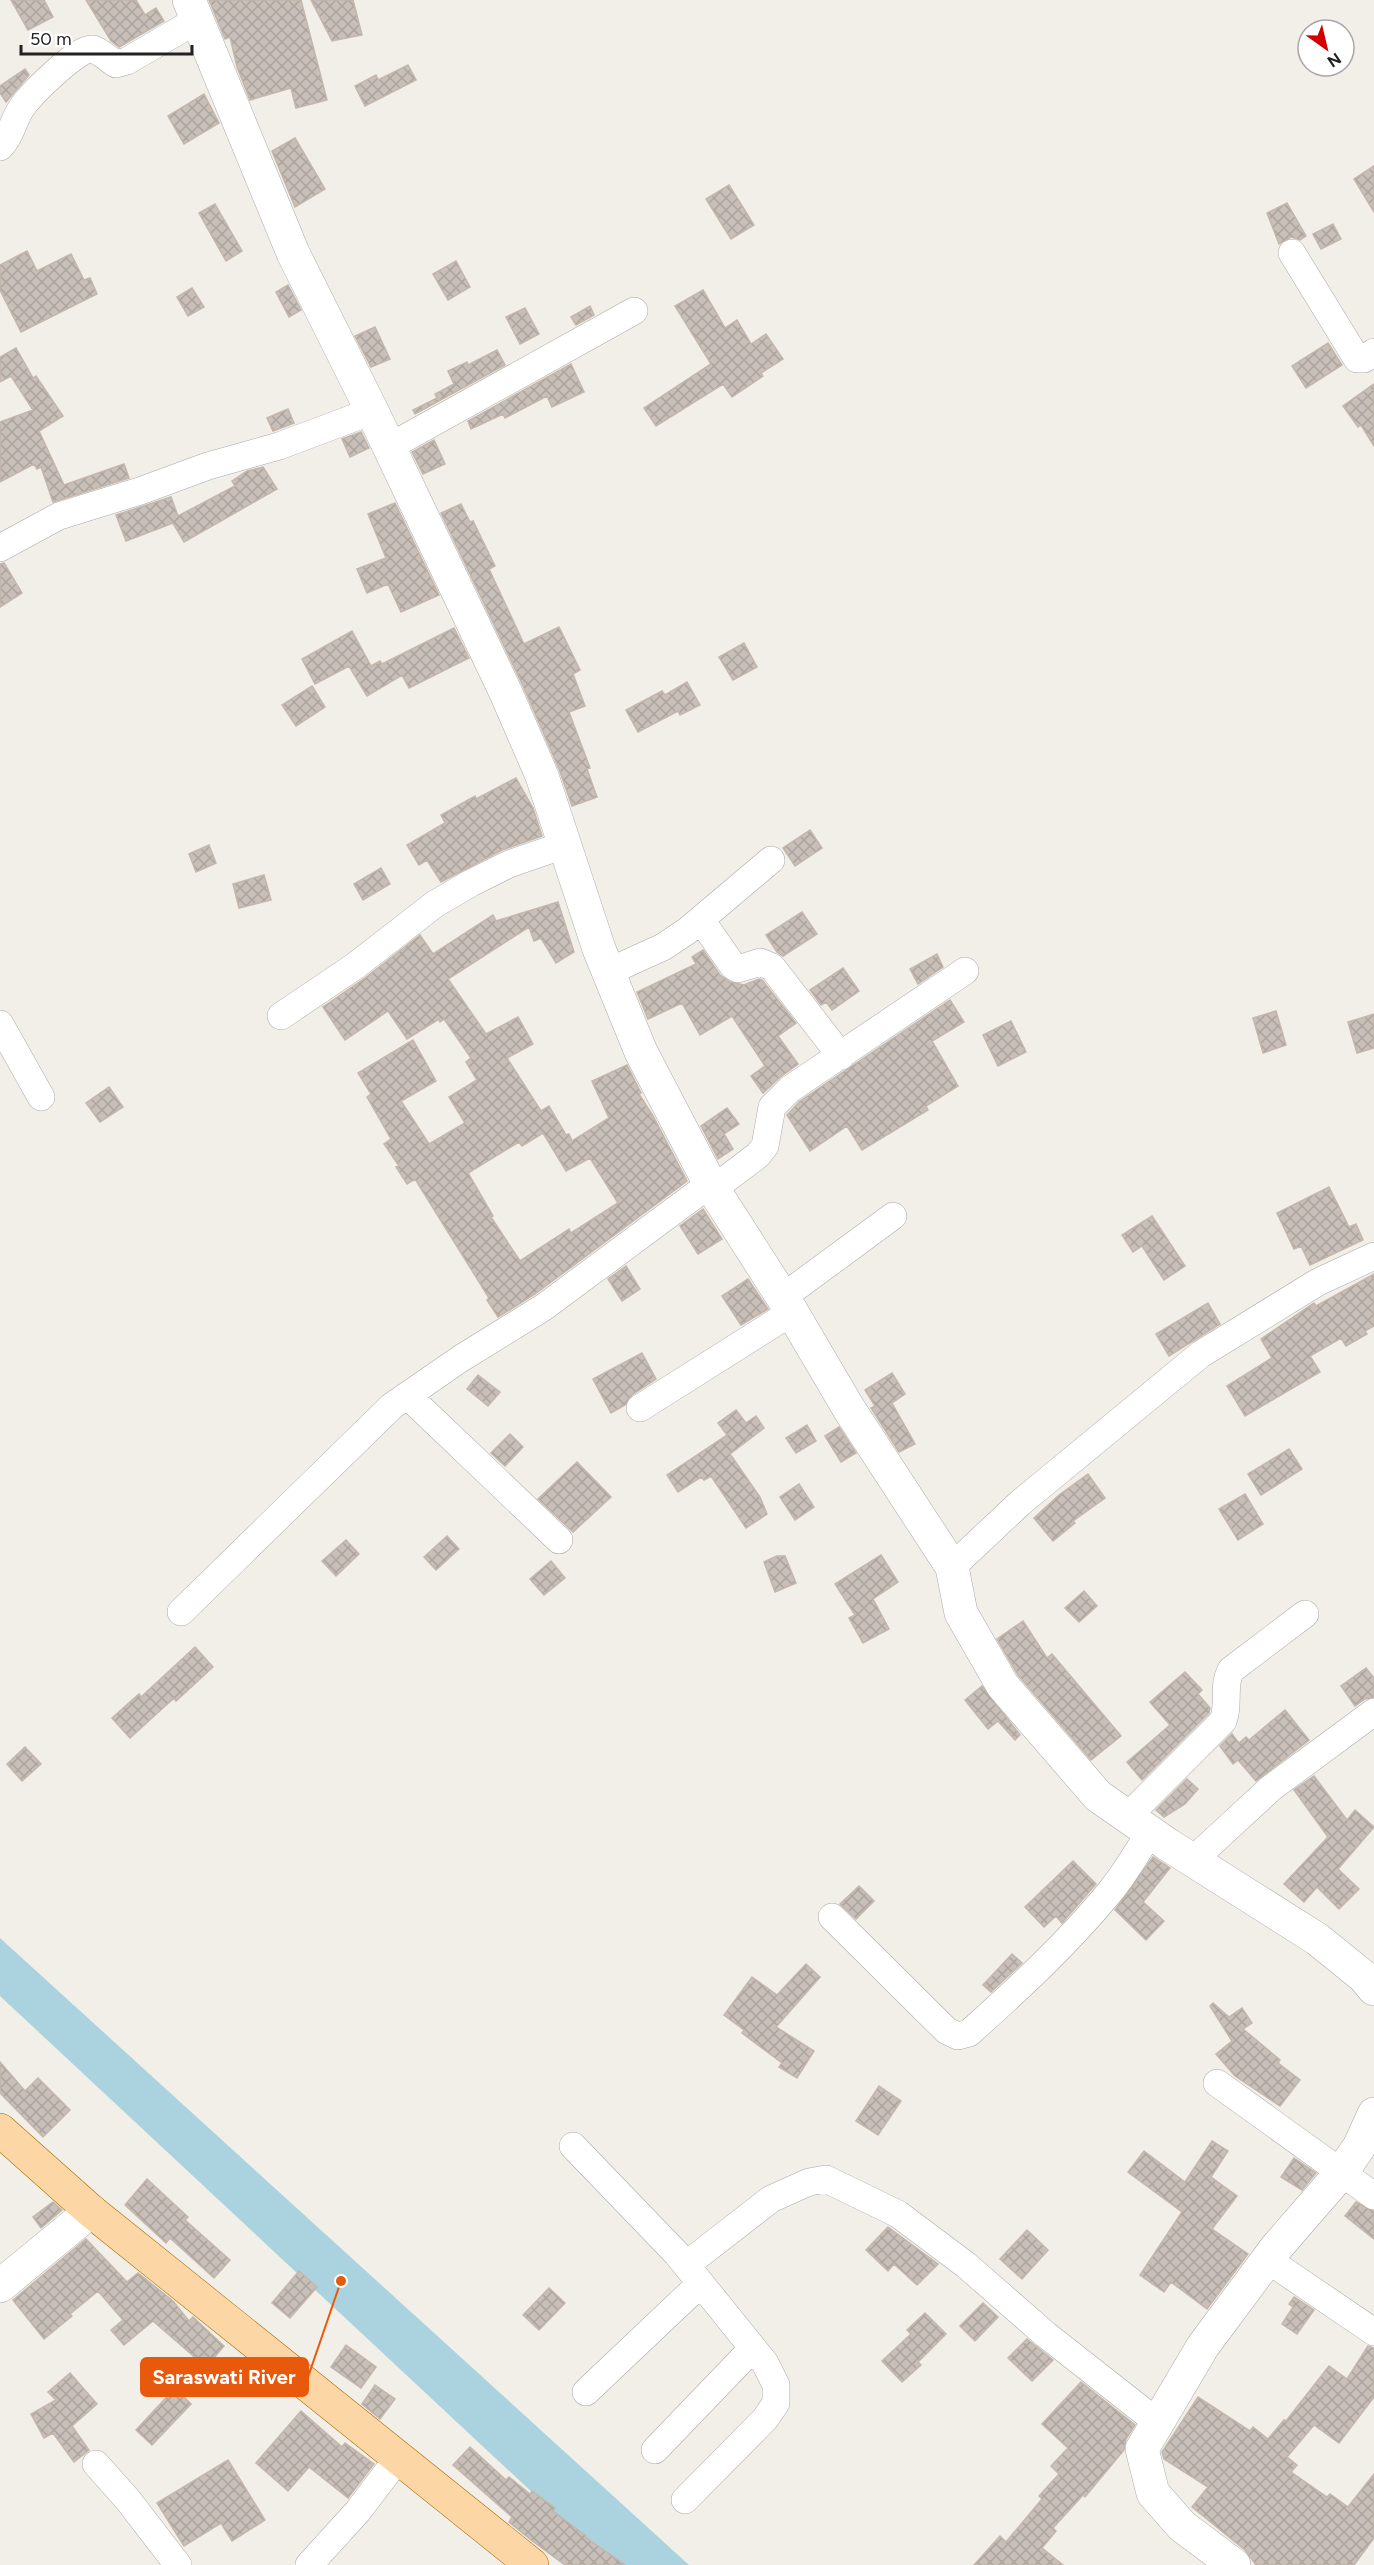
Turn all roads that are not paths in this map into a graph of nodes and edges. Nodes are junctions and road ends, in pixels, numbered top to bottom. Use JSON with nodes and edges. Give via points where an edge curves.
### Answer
{"nodes":[{"id":1,"x":193,"y":10,"type":"edge"},
{"id":2,"x":0,"y":147,"type":"edge"},
{"id":3,"x":1292,"y":253,"type":"dead end"},
{"id":4,"x":634,"y":311,"type":"dead end"},
{"id":5,"x":1374,"y":352,"type":"edge"},
{"id":6,"x":372,"y":411,"type":"junction"},
{"id":7,"x":389,"y":447,"type":"junction"},
{"id":8,"x":0,"y":548,"type":"edge"},
{"id":9,"x":564,"y":845,"type":"junction"},
{"id":10,"x":771,"y":860,"type":"dead end"},
{"id":11,"x":701,"y":920,"type":"junction"},
{"id":12,"x":965,"y":971,"type":"dead end"},
{"id":13,"x":608,"y":972,"type":"junction"},
{"id":14,"x":281,"y":1016,"type":"dead end"},
{"id":15,"x":0,"y":1024,"type":"edge"},
{"id":16,"x":841,"y":1056,"type":"junction"},
{"id":17,"x":41,"y":1097,"type":"dead end"},
{"id":18,"x":712,"y":1186,"type":"junction"},
{"id":19,"x":892,"y":1216,"type":"dead end"},
{"id":20,"x":1374,"y":1256,"type":"edge"},
{"id":21,"x":787,"y":1305,"type":"junction"},
{"id":22,"x":408,"y":1396,"type":"junction"},
{"id":23,"x":640,"y":1408,"type":"dead end"},
{"id":24,"x":559,"y":1540,"type":"dead end"},
{"id":25,"x":952,"y":1567,"type":"junction"},
{"id":26,"x":181,"y":1612,"type":"dead end"},
{"id":27,"x":1305,"y":1614,"type":"dead end"},
{"id":28,"x":1374,"y":1712,"type":"edge"},
{"id":29,"x":1139,"y":1825,"type":"junction"},
{"id":30,"x":1193,"y":1860,"type":"junction"},
{"id":31,"x":832,"y":1917,"type":"dead end"},
{"id":32,"x":1374,"y":1989,"type":"edge"},
{"id":33,"x":1217,"y":2083,"type":"dead end"},
{"id":34,"x":1374,"y":2114,"type":"edge"},
{"id":35,"x":0,"y":2130,"type":"edge"},
{"id":36,"x":573,"y":2146,"type":"dead end"},
{"id":37,"x":1341,"y":2173,"type":"junction"},
{"id":38,"x":1374,"y":2196,"type":"edge"},
{"id":39,"x":91,"y":2211,"type":"junction"},
{"id":40,"x":1268,"y":2260,"type":"junction"},
{"id":41,"x":693,"y":2274,"type":"junction"},
{"id":42,"x":0,"y":2286,"type":"edge"},
{"id":43,"x":1374,"y":2332,"type":"edge"},
{"id":44,"x":753,"y":2348,"type":"junction"},
{"id":45,"x":586,"y":2392,"type":"dead end"},
{"id":46,"x":1157,"y":2422,"type":"junction"},
{"id":47,"x":655,"y":2450,"type":"dead end"},
{"id":48,"x":399,"y":2457,"type":"junction"},
{"id":49,"x":96,"y":2464,"type":"dead end"},
{"id":50,"x":685,"y":2500,"type":"dead end"},
{"id":51,"x":178,"y":2565,"type":"edge"},
{"id":52,"x":309,"y":2565,"type":"edge"},
{"id":53,"x":532,"y":2565,"type":"edge"},
{"id":54,"x":1234,"y":2565,"type":"edge"}],
"edges":[{"from":1,"to":2,"type":"street","via":[[127,61],[116,64],[94,49],[72,57],[25,103],[11,134]]},
{"from":1,"to":6,"type":"street","via":[[293,253]]},
{"from":3,"to":5,"type":"street","via":[[1357,359]]},
{"from":4,"to":7,"type":"street"},
{"from":6,"to":7,"type":"street"},
{"from":6,"to":8,"type":"street","via":[[279,446],[59,516]]},
{"from":7,"to":9,"type":"street","via":[[506,693],[542,776]]},
{"from":9,"to":13,"type":"street"},
{"from":9,"to":14,"type":"street","via":[[509,864],[435,904],[355,966]]},
{"from":10,"to":11,"type":"street"},
{"from":11,"to":13,"type":"street","via":[[663,947]]},
{"from":11,"to":16,"type":"street","via":[[738,969],[760,962],[772,967]]},
{"from":12,"to":16,"type":"street"},
{"from":13,"to":18,"type":"street","via":[[640,1052]]},
{"from":15,"to":17,"type":"street"},
{"from":16,"to":18,"type":"street","via":[[790,1089],[772,1107],[765,1146],[742,1168]]},
{"from":18,"to":21,"type":"street"},
{"from":18,"to":22,"type":"street","via":[[544,1307]]},
{"from":19,"to":21,"type":"street"},
{"from":20,"to":25,"type":"street","via":[[1318,1282],[1201,1354],[1020,1503]]},
{"from":21,"to":23,"type":"street"},
{"from":21,"to":25,"type":"street"},
{"from":22,"to":24,"type":"street"},
{"from":22,"to":26,"type":"street","via":[[392,1406]]},
{"from":25,"to":29,"type":"street","via":[[962,1613],[1003,1686],[1098,1796]]},
{"from":27,"to":29,"type":"street","via":[[1231,1670],[1226,1679],[1223,1721]]},
{"from":28,"to":30,"type":"street","via":[[1271,1788]]},
{"from":29,"to":30,"type":"street"},
{"from":29,"to":31,"type":"street","via":[[1111,1891],[1077,1930],[969,2033],[958,2036],[947,2031]]},
{"from":30,"to":32,"type":"street","via":[[1317,1939]]},
{"from":33,"to":37,"type":"street"},
{"from":34,"to":37,"type":"street"},
{"from":35,"to":39,"type":"main road"},
{"from":36,"to":41,"type":"street"},
{"from":37,"to":38,"type":"street"},
{"from":37,"to":40,"type":"street"},
{"from":39,"to":42,"type":"street"},
{"from":39,"to":48,"type":"main road"},
{"from":40,"to":43,"type":"street"},
{"from":40,"to":46,"type":"street","via":[[1203,2346]]},
{"from":41,"to":44,"type":"street"},
{"from":41,"to":45,"type":"street"},
{"from":41,"to":46,"type":"street","via":[[771,2199],[826,2179],[905,2219]]},
{"from":44,"to":47,"type":"street"},
{"from":44,"to":50,"type":"street","via":[[776,2385],[776,2403]]},
{"from":46,"to":54,"type":"street","via":[[1142,2449],[1153,2493],[1182,2526]]},
{"from":48,"to":52,"type":"street","via":[[358,2511]]},
{"from":48,"to":53,"type":"main road"},
{"from":49,"to":51,"type":"street"}]}
